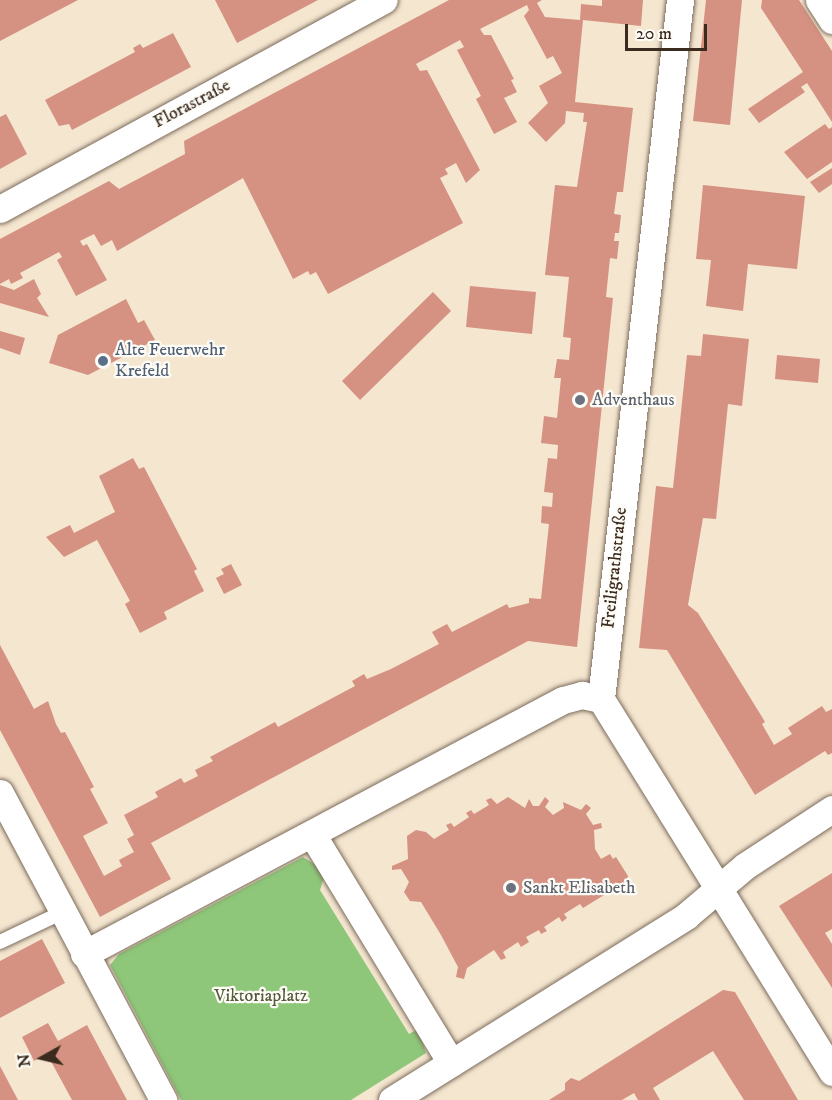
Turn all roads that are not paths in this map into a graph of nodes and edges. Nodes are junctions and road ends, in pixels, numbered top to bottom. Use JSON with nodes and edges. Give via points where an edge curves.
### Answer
{"nodes":[{"id":1,"x":384,"y":0,"type":"edge"},
{"id":2,"x":680,"y":0,"type":"edge"},
{"id":3,"x":819,"y":0,"type":"edge"},
{"id":4,"x":832,"y":20,"type":"edge"},
{"id":5,"x":0,"y":209,"type":"edge"},
{"id":6,"x":601,"y":699,"type":"junction"},
{"id":7,"x":0,"y":793,"type":"edge"},
{"id":8,"x":832,"y":809,"type":"edge"},
{"id":9,"x":312,"y":834,"type":"junction"},
{"id":10,"x":719,"y":889,"type":"junction"},
{"id":11,"x":63,"y":912,"type":"junction"},
{"id":12,"x":0,"y":942,"type":"edge"},
{"id":13,"x":84,"y":954,"type":"junction"},
{"id":14,"x":452,"y":1063,"type":"junction"},
{"id":15,"x":832,"y":1072,"type":"edge"},
{"id":16,"x":163,"y":1100,"type":"edge"},
{"id":17,"x":392,"y":1100,"type":"edge"}],
"edges":[{"from":1,"to":5,"type":"street","name":"Florastraße"},
{"from":2,"to":6,"type":"street","name":"Freiligrathstraße"},
{"from":3,"to":4,"type":"street"},
{"from":6,"to":9,"type":"street","via":[[582,695],[562,700]]},
{"from":6,"to":10,"type":"street"},
{"from":7,"to":11,"type":"street"},
{"from":8,"to":10,"type":"street","via":[[761,855]]},
{"from":9,"to":13,"type":"street"},
{"from":9,"to":14,"type":"street"},
{"from":10,"to":14,"type":"street","via":[[686,916]]},
{"from":10,"to":15,"type":"street"},
{"from":11,"to":12,"type":"lane"},
{"from":11,"to":13,"type":"street"},
{"from":13,"to":16,"type":"street"},
{"from":14,"to":17,"type":"street"}]}
